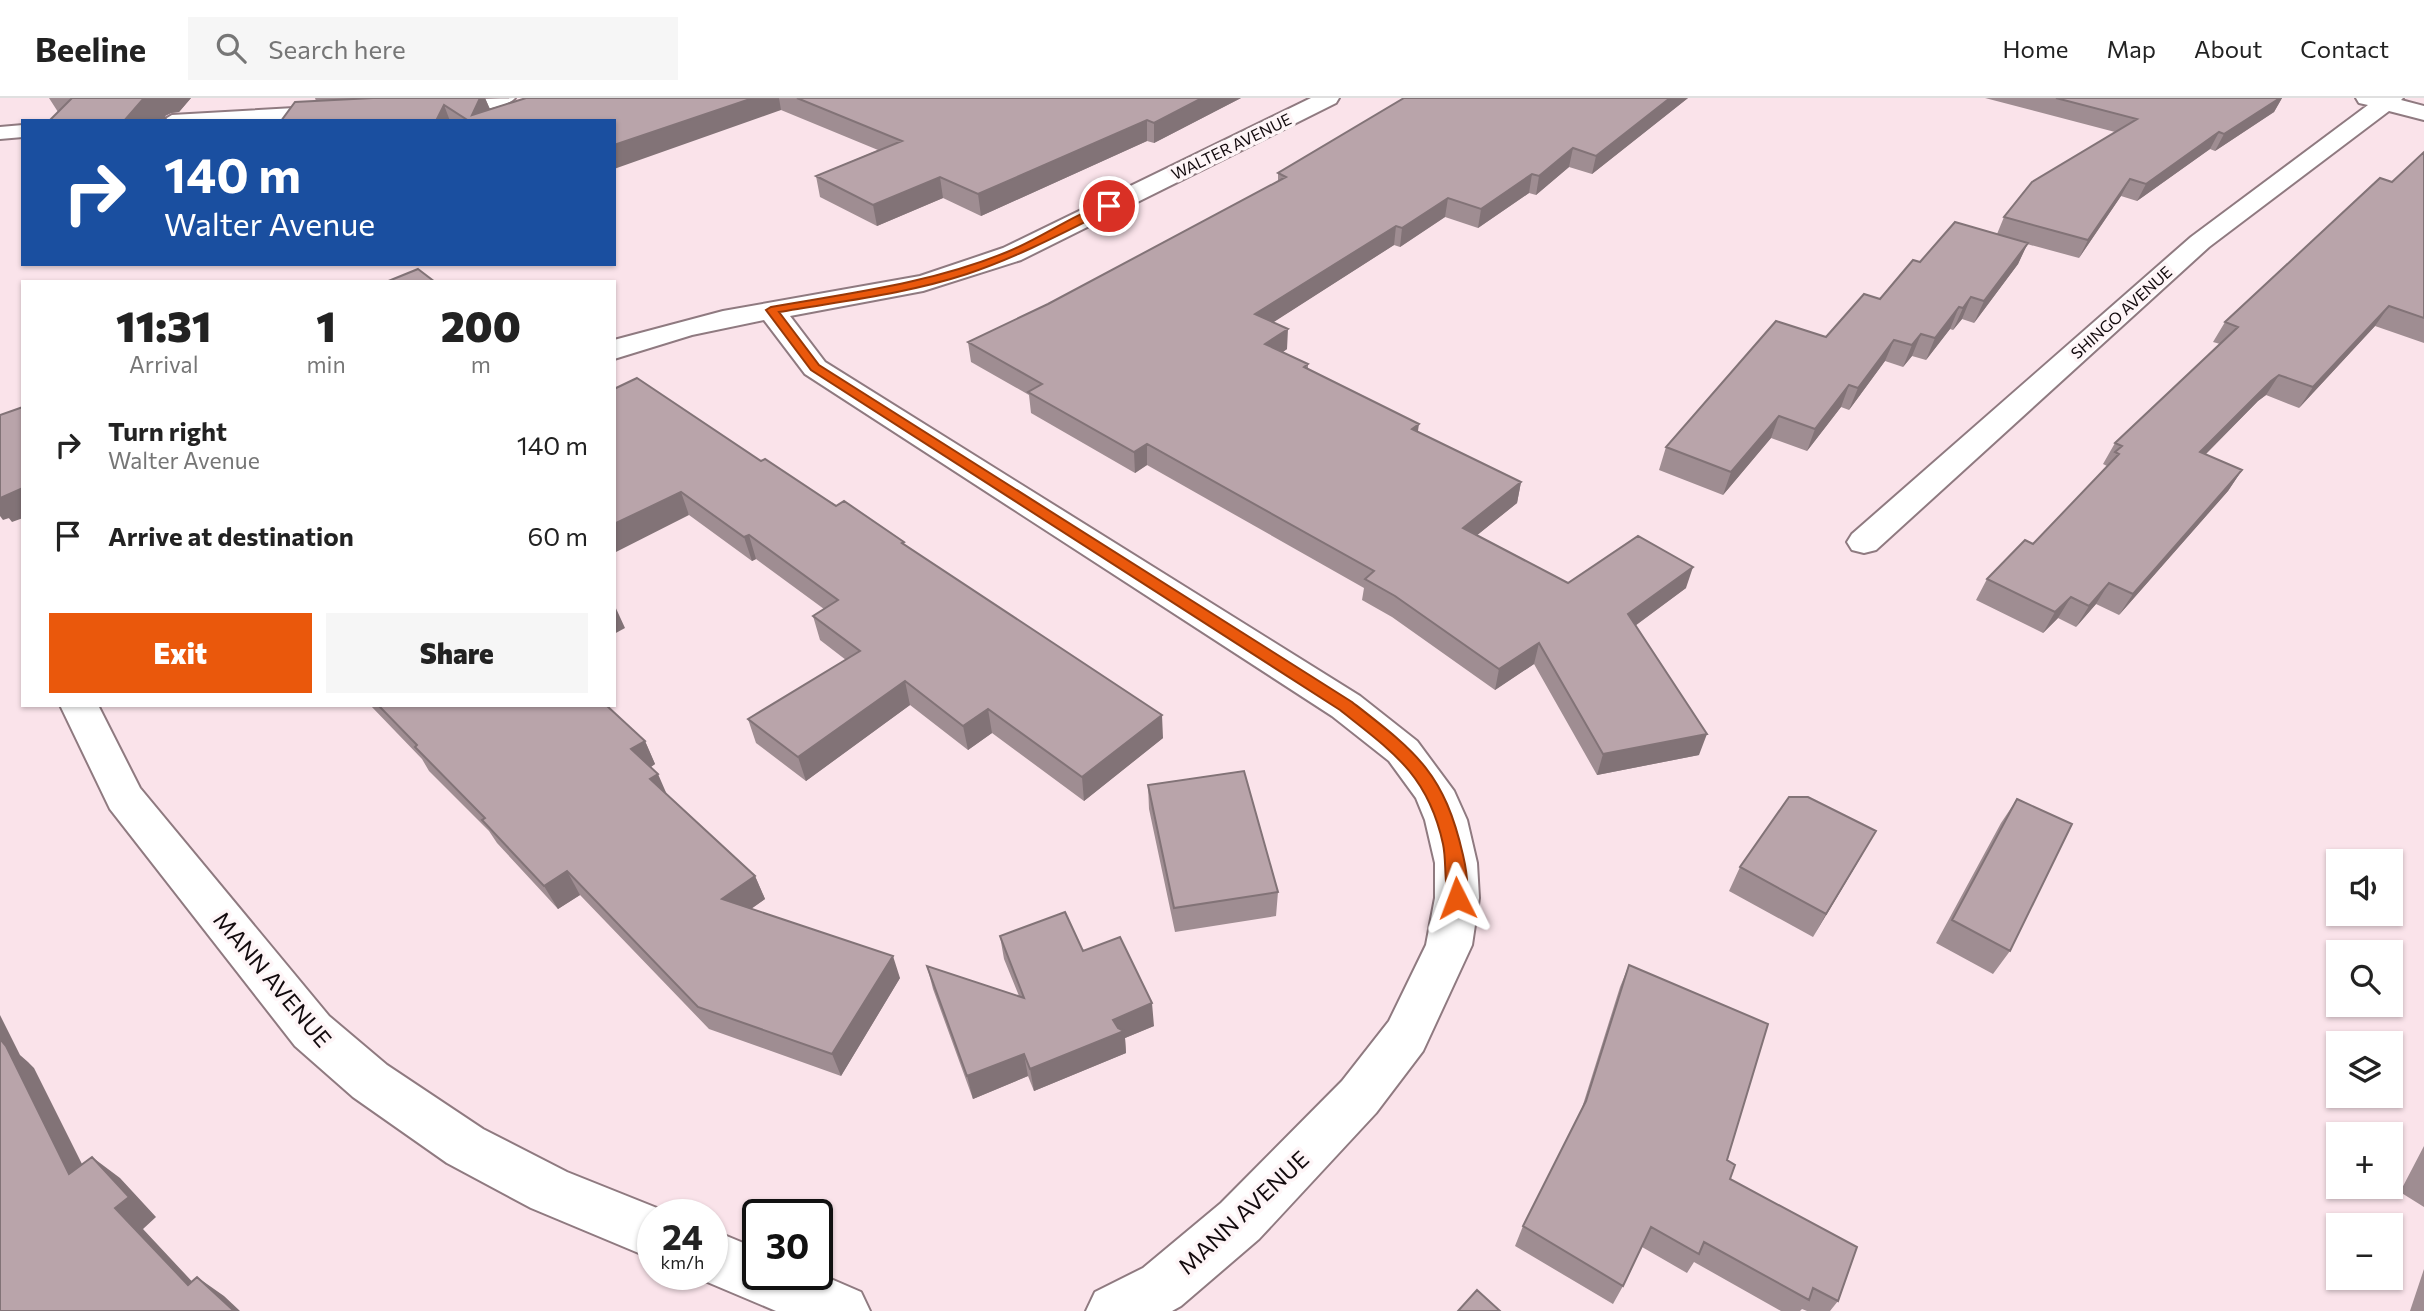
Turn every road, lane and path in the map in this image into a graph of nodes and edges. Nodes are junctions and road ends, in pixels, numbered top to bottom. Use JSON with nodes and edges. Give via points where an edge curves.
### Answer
{"nodes":[{"id":1,"x":506,"y":98,"type":"edge"},
{"id":2,"x":1328,"y":98,"type":"edge"},
{"id":3,"x":2382,"y":99,"type":"edge"},
{"id":4,"x":419,"y":107,"type":"edge"},
{"id":5,"x":349,"y":111,"type":"edge"},
{"id":6,"x":2424,"y":113,"type":"edge"},
{"id":7,"x":207,"y":119,"type":"edge"},
{"id":8,"x":21,"y":131,"type":"edge"},
{"id":9,"x":0,"y":133,"type":"edge"},
{"id":10,"x":771,"y":310,"type":"junction"},
{"id":11,"x":616,"y":349,"type":"edge"},
{"id":12,"x":1864,"y":542,"type":"dead end"},
{"id":13,"x":80,"y":707,"type":"edge"},
{"id":14,"x":637,"y":1226,"type":"edge"},
{"id":15,"x":728,"y":1264,"type":"edge"},
{"id":16,"x":842,"y":1311,"type":"edge"},
{"id":17,"x":1114,"y":1311,"type":"edge"}],
"edges":[{"from":1,"to":4,"type":"lane","via":[[488,104]]},
{"from":2,"to":10,"type":"street","name":"WALTER AVENUE","via":[[1012,254],[912,286]]},
{"from":3,"to":6,"type":"street"},
{"from":3,"to":12,"type":"street","name":"SHINGO AVENUE","via":[[2200,242]]},
{"from":5,"to":7,"type":"lane"},
{"from":8,"to":9,"type":"lane"},
{"from":10,"to":11,"type":"street","name":"WALTER AVENUE","via":[[649,337]]},
{"from":10,"to":17,"type":"street","name":"MANN AVENUE","via":[[815,368],[1346,706],[1404,751],[1434,791],[1446,820],[1456,863],[1457,898],[1449,945],[1406,1036],[1359,1097],[1240,1221],[1162,1287]]},
{"from":13,"to":14,"type":"street","name":"MANN AVENUE","via":[[125,798],[312,1031],[370,1081],[465,1146],[549,1190]]},
{"from":15,"to":16,"type":"street"}]}
